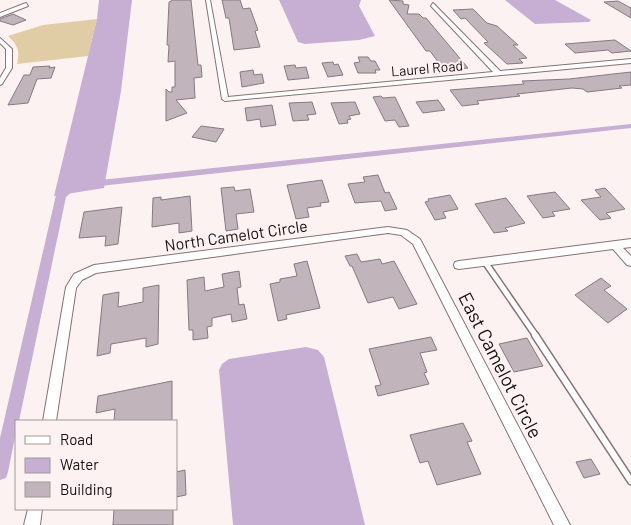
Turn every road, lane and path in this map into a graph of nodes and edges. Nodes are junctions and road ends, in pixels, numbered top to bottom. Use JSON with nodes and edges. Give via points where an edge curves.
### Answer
{"nodes":[{"id":1,"x":208,"y":0,"type":"edge"},
{"id":2,"x":433,"y":4,"type":"dead end"},
{"id":3,"x":26,"y":5,"type":"dead end"},
{"id":4,"x":0,"y":16,"type":"edge"},
{"id":5,"x":0,"y":40,"type":"edge"},
{"id":6,"x":631,"y":61,"type":"edge"},
{"id":7,"x":498,"y":73,"type":"junction"},
{"id":8,"x":0,"y":83,"type":"edge"},
{"id":9,"x":399,"y":230,"type":"joint"},
{"id":10,"x":631,"y":243,"type":"edge"},
{"id":11,"x":616,"y":246,"type":"junction"},
{"id":12,"x":486,"y":262,"type":"junction"},
{"id":13,"x":631,"y":262,"type":"edge"},
{"id":14,"x":459,"y":265,"type":"dead end"},
{"id":15,"x":49,"y":420,"type":"edge"},
{"id":16,"x":631,"y":481,"type":"edge"},
{"id":17,"x":35,"y":510,"type":"edge"},
{"id":18,"x":32,"y":525,"type":"edge"},
{"id":19,"x":562,"y":525,"type":"edge"}],
"edges":[{"from":1,"to":7,"type":"street","name":"Laurel Road","via":[[225,99]]},
{"from":2,"to":7,"type":"street"},
{"from":3,"to":4,"type":"street"},
{"from":5,"to":8,"type":"street","via":[[9,49],[9,68]]},
{"from":6,"to":7,"type":"street","name":"Laurel Road"},
{"from":9,"to":15,"type":"street","name":"North Camelot Circle","via":[[94,268],[78,277],[71,287]]},
{"from":9,"to":19,"type":"street","name":"East Camelot Circle","via":[[410,234],[416,242]]},
{"from":10,"to":11,"type":"street"},
{"from":11,"to":12,"type":"street"},
{"from":11,"to":13,"type":"street"},
{"from":12,"to":14,"type":"street"},
{"from":12,"to":16,"type":"lane"},
{"from":17,"to":18,"type":"street"}]}
